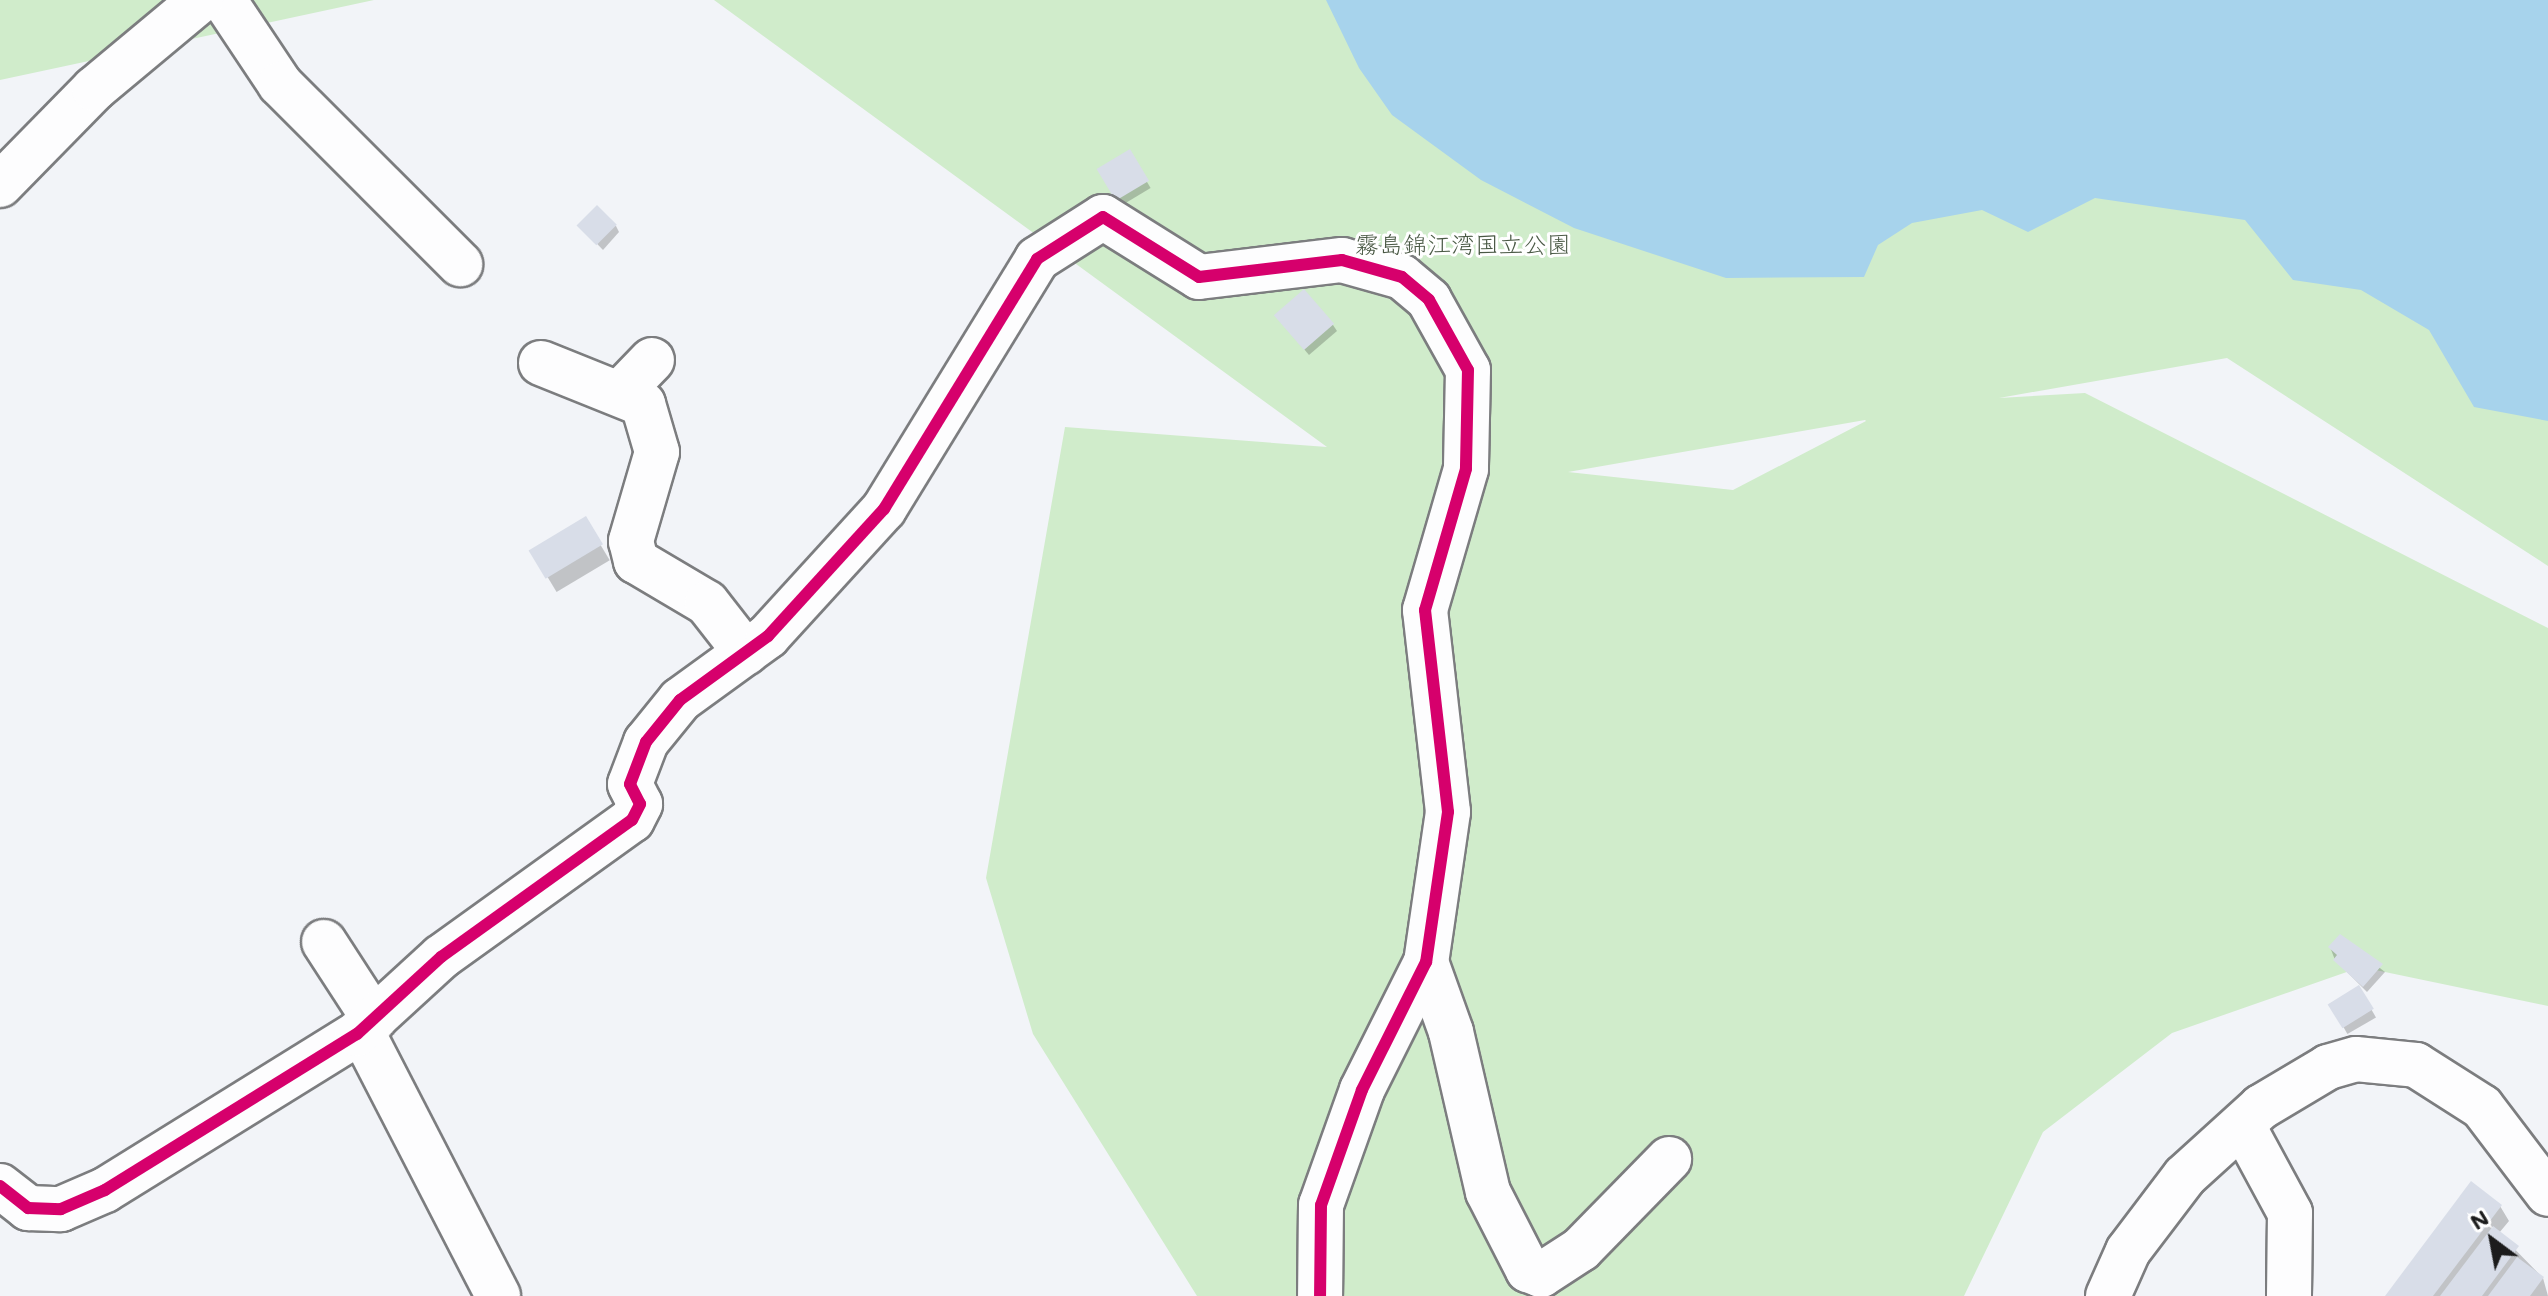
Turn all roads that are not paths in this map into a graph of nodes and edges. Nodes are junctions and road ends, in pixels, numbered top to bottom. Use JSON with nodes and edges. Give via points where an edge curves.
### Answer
{"nodes":[{"id":1,"x":201,"y":0,"type":"edge"},
{"id":2,"x":224,"y":0,"type":"edge"},
{"id":3,"x":0,"y":185,"type":"edge"},
{"id":4,"x":460,"y":264,"type":"dead end"},
{"id":5,"x":541,"y":363,"type":"dead end"},
{"id":6,"x":746,"y":653,"type":"junction"},
{"id":7,"x":324,"y":942,"type":"dead end"},
{"id":8,"x":1426,"y":962,"type":"junction"},
{"id":9,"x":367,"y":1025,"type":"junction"},
{"id":10,"x":2243,"y":1126,"type":"junction"},
{"id":11,"x":1669,"y":1159,"type":"dead end"},
{"id":12,"x":0,"y":1186,"type":"edge"},
{"id":13,"x":2548,"y":1194,"type":"edge"},
{"id":14,"x":498,"y":1296,"type":"edge"},
{"id":15,"x":1320,"y":1296,"type":"edge"},
{"id":16,"x":2108,"y":1296,"type":"edge"},
{"id":17,"x":2289,"y":1296,"type":"edge"}],
"edges":[{"from":1,"to":3,"type":"street","via":[[94,89]]},
{"from":2,"to":4,"type":"street","via":[[280,84]]},
{"from":5,"to":6,"type":"street","via":[[637,376],[656,432],[657,452],[631,541],[636,561],[707,603]]},
{"from":6,"to":8,"type":"street","via":[[884,509],[1037,259],[1077,229],[1103,217],[1199,277],[1342,260],[1402,277],[1429,300],[1468,370],[1466,469],[1425,610],[1448,812]]},
{"from":6,"to":9,"type":"street","via":[[680,700],[646,742],[630,784],[640,804],[632,820],[441,957]]},
{"from":7,"to":9,"type":"street"},
{"from":8,"to":11,"type":"street","via":[[1451,1032],[1488,1192],[1528,1270],[1541,1275],[1581,1249]]},
{"from":8,"to":15,"type":"street","via":[[1362,1090],[1321,1205]]},
{"from":9,"to":12,"type":"street","via":[[105,1190],[61,1209],[28,1208]]},
{"from":9,"to":14,"type":"street"},
{"from":10,"to":13,"type":"street","via":[[2328,1067],[2368,1057],[2401,1060],[2482,1107]]},
{"from":10,"to":16,"type":"street","via":[[2185,1176],[2128,1251]]},
{"from":10,"to":17,"type":"street","via":[[2290,1213]]}]}
